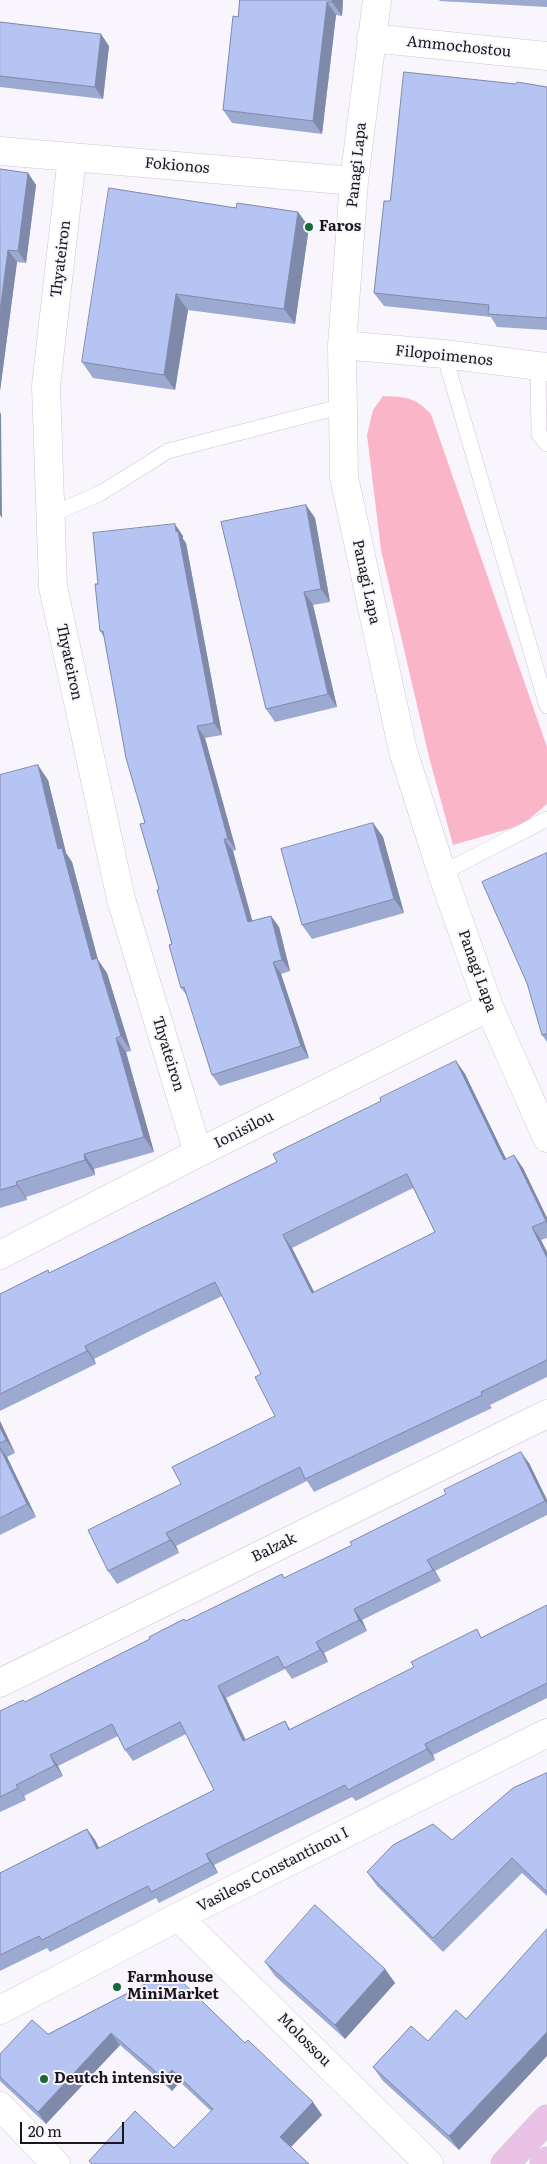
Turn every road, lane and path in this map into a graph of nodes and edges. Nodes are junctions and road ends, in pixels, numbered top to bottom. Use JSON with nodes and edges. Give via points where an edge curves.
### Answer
{"nodes":[{"id":1,"x":376,"y":0,"type":"edge"},
{"id":2,"x":371,"y":38,"type":"junction"},
{"id":3,"x":547,"y":56,"type":"edge"},
{"id":4,"x":0,"y":151,"type":"edge"},
{"id":5,"x":72,"y":157,"type":"junction"},
{"id":6,"x":354,"y":181,"type":"junction"},
{"id":7,"x":342,"y":345,"type":"junction"},
{"id":8,"x":444,"y":354,"type":"junction"},
{"id":9,"x":543,"y":367,"type":"edge"},
{"id":10,"x":343,"y":406,"type":"junction"},
{"id":11,"x":547,"y":444,"type":"edge"},
{"id":12,"x":50,"y":514,"type":"junction"},
{"id":13,"x":547,"y":706,"type":"edge"},
{"id":14,"x":547,"y":819,"type":"edge"},
{"id":15,"x":442,"y":873,"type":"junction"},
{"id":16,"x":489,"y":1008,"type":"junction"},
{"id":17,"x":537,"y":1093,"type":"edge"},
{"id":18,"x":547,"y":1138,"type":"edge"},
{"id":19,"x":198,"y":1153,"type":"junction"},
{"id":20,"x":0,"y":1255,"type":"edge"},
{"id":21,"x":547,"y":1414,"type":"edge"},
{"id":22,"x":0,"y":1683,"type":"edge"},
{"id":23,"x":547,"y":1733,"type":"edge"},
{"id":24,"x":178,"y":1917,"type":"junction"},
{"id":25,"x":0,"y":2010,"type":"edge"},
{"id":26,"x":0,"y":2106,"type":"edge"},
{"id":27,"x":547,"y":2120,"type":"edge"},
{"id":28,"x":547,"y":2161,"type":"edge"},
{"id":29,"x":56,"y":2164,"type":"edge"},
{"id":30,"x":429,"y":2164,"type":"edge"},
{"id":31,"x":505,"y":2164,"type":"edge"},
{"id":32,"x":544,"y":2164,"type":"edge"}],
"edges":[{"from":1,"to":2,"type":"street","name":"Panagi Lapa"},
{"from":2,"to":3,"type":"street","name":"Ammochostou"},
{"from":2,"to":6,"type":"street","name":"Panagi Lapa"},
{"from":4,"to":5,"type":"street","name":"Fokionos"},
{"from":5,"to":6,"type":"street","name":"Fokionos"},
{"from":5,"to":12,"type":"street","name":"Thyateiron","via":[[46,386]]},
{"from":6,"to":7,"type":"street","name":"Panagi Lapa"},
{"from":7,"to":8,"type":"street","name":"Filopoimenos"},
{"from":7,"to":10,"type":"street","name":"Panagi Lapa"},
{"from":8,"to":9,"type":"street","name":"Filopoimenos"},
{"from":8,"to":13,"type":"lane"},
{"from":9,"to":11,"type":"lane","via":[[539,434]]},
{"from":10,"to":12,"type":"lane","via":[[168,451],[101,493]]},
{"from":10,"to":15,"type":"street","name":"Panagi Lapa","via":[[344,477],[369,598],[403,751]]},
{"from":12,"to":19,"type":"street","name":"Thyateiron","via":[[53,587],[121,899]]},
{"from":14,"to":15,"type":"lane"},
{"from":15,"to":16,"type":"street","name":"Panagi Lapa"},
{"from":16,"to":17,"type":"street","name":"Panagi Lapa"},
{"from":16,"to":19,"type":"street","name":"Ionisilou"},
{"from":17,"to":18,"type":"street","name":"Panagi Lapa"},
{"from":19,"to":20,"type":"street","name":"Ionisilou"},
{"from":21,"to":22,"type":"street","name":"Balzak"},
{"from":23,"to":24,"type":"street","name":"Vasileos Constantinou I"},
{"from":24,"to":25,"type":"street","name":"Vasileos Constantinou I"},
{"from":24,"to":30,"type":"street","name":"Molossou"},
{"from":26,"to":29,"type":"street"},
{"from":27,"to":31,"type":"main road"},
{"from":28,"to":32,"type":"main road"}]}
